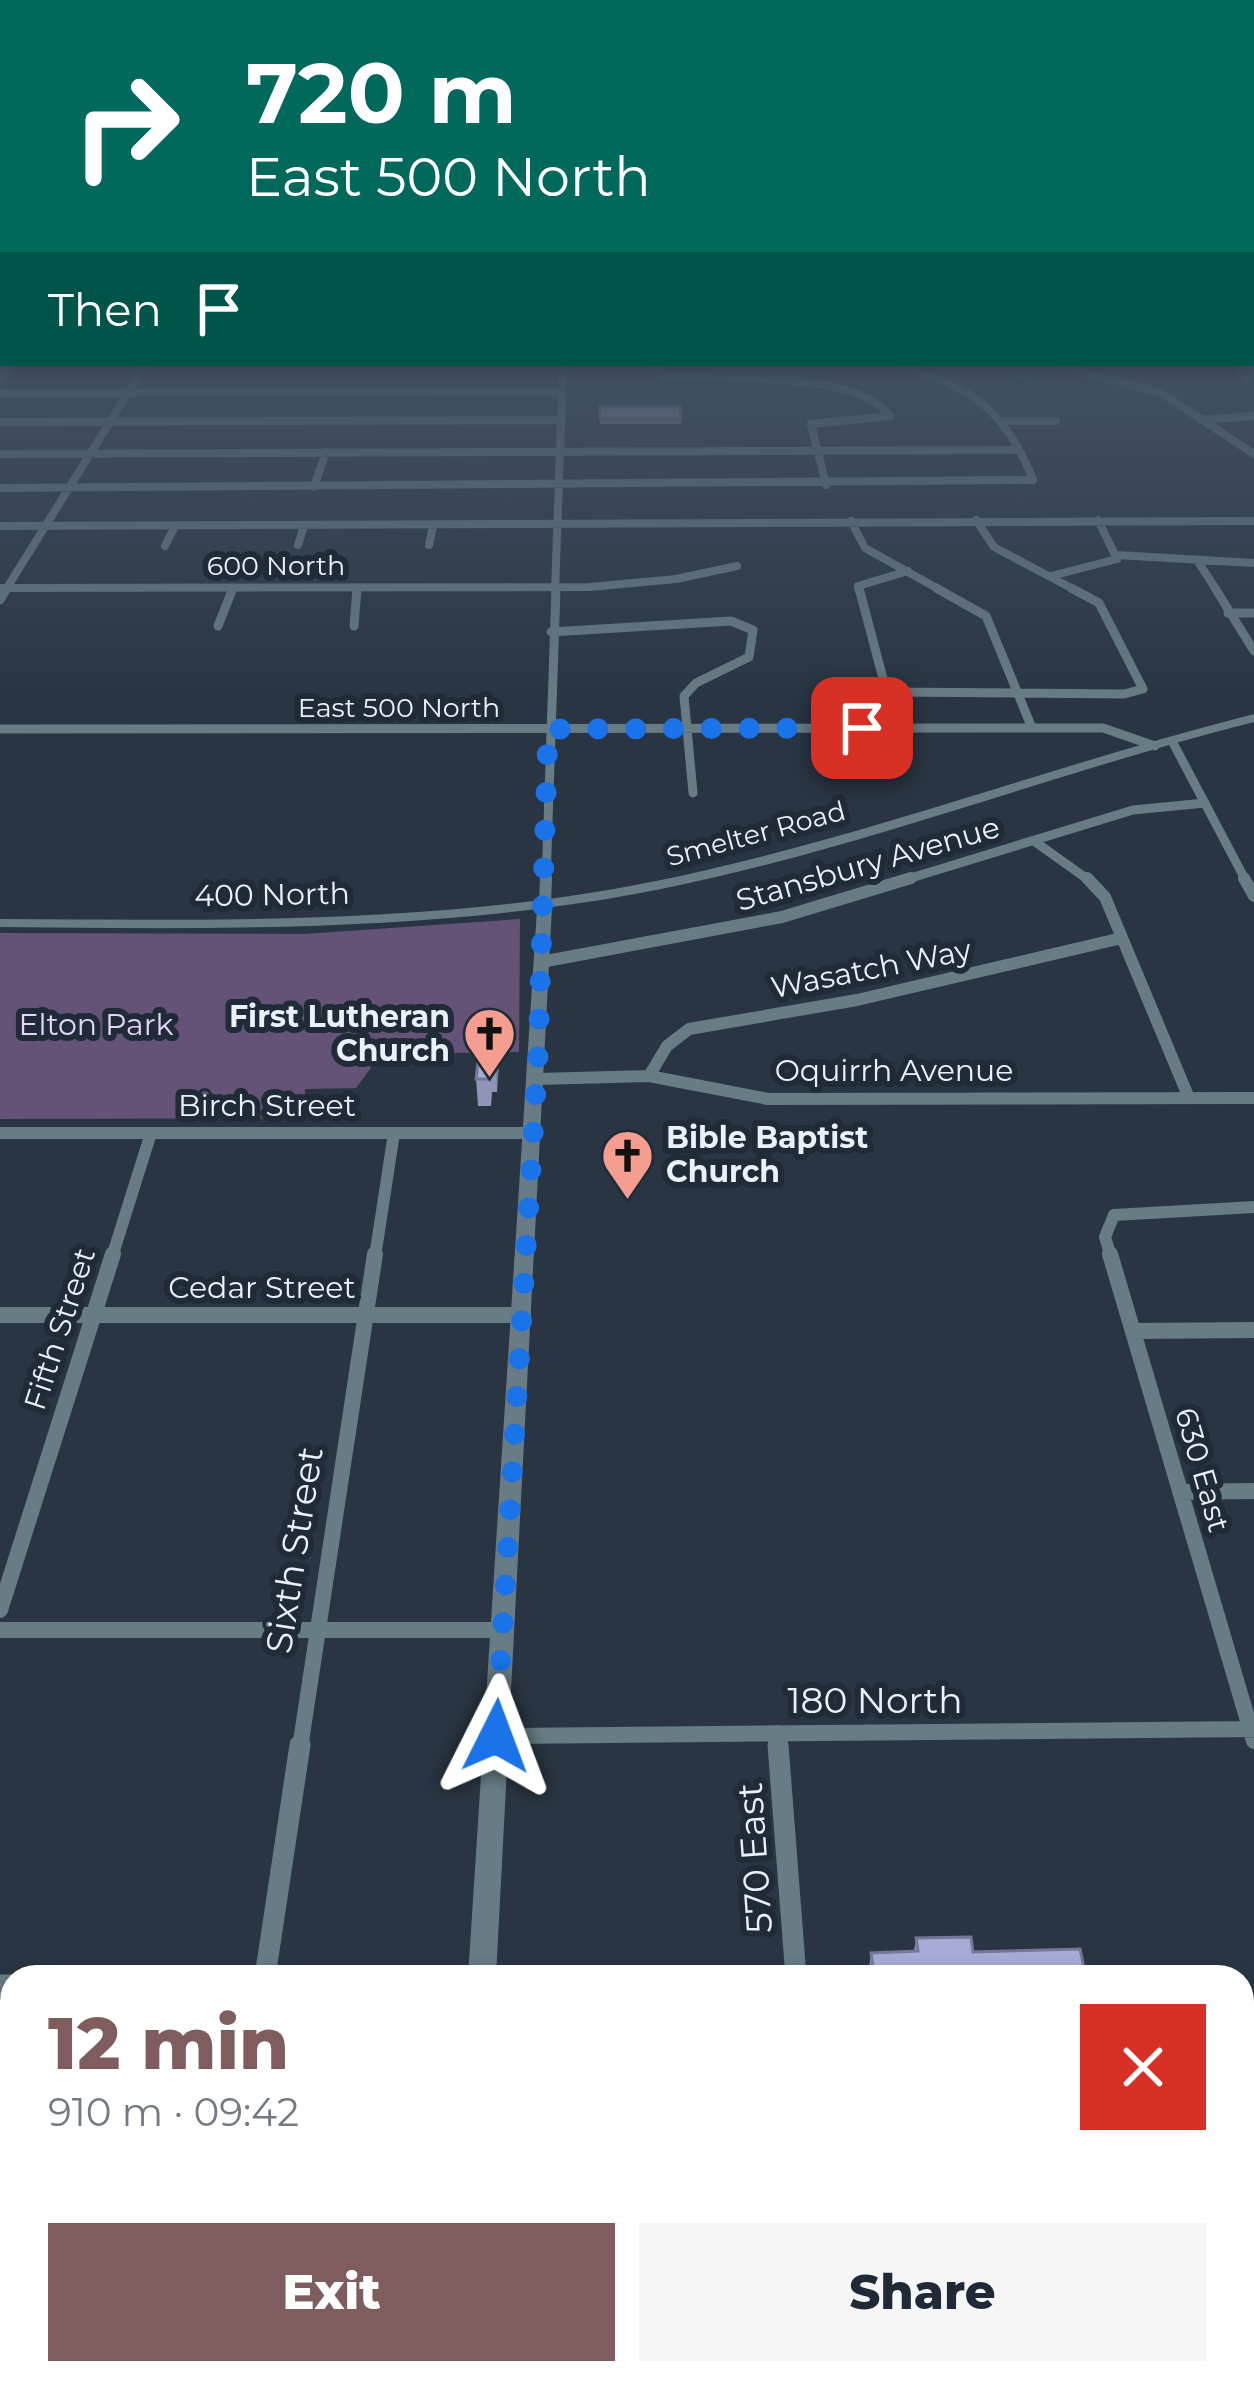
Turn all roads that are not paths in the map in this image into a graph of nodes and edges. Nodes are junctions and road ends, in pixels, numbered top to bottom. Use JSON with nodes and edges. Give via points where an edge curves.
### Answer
{"nodes":[{"id":1,"x":77,"y":478,"type":"edge"},
{"id":2,"x":317,"y":478,"type":"edge"},
{"id":3,"x":558,"y":478,"type":"edge"},
{"id":4,"x":824,"y":478,"type":"edge"},
{"id":5,"x":1033,"y":478,"type":"edge"},
{"id":6,"x":826,"y":485,"type":"junction"},
{"id":7,"x":558,"y":486,"type":"junction"},
{"id":8,"x":314,"y":487,"type":"junction"},
{"id":9,"x":0,"y":488,"type":"edge"},
{"id":10,"x":71,"y":488,"type":"junction"},
{"id":11,"x":976,"y":520,"type":"junction"},
{"id":12,"x":1097,"y":520,"type":"junction"},
{"id":13,"x":850,"y":521,"type":"junction"},
{"id":14,"x":1254,"y":521,"type":"edge"},
{"id":15,"x":0,"y":526,"type":"edge"},
{"id":16,"x":48,"y":526,"type":"junction"},
{"id":17,"x":175,"y":526,"type":"junction"},
{"id":18,"x":304,"y":526,"type":"junction"},
{"id":19,"x":434,"y":526,"type":"junction"},
{"id":20,"x":555,"y":526,"type":"junction"},
{"id":21,"x":298,"y":545,"type":"dead end"},
{"id":22,"x":429,"y":545,"type":"dead end"},
{"id":23,"x":165,"y":546,"type":"dead end"},
{"id":24,"x":1117,"y":555,"type":"junction"},
{"id":25,"x":1199,"y":563,"type":"junction"},
{"id":26,"x":1254,"y":563,"type":"edge"},
{"id":27,"x":736,"y":566,"type":"dead end"},
{"id":28,"x":908,"y":571,"type":"junction"},
{"id":29,"x":1051,"y":576,"type":"junction"},
{"id":30,"x":4,"y":587,"type":"edge"},
{"id":31,"x":233,"y":587,"type":"junction"},
{"id":32,"x":357,"y":587,"type":"junction"},
{"id":33,"x":553,"y":587,"type":"junction"},
{"id":34,"x":0,"y":599,"type":"edge"},
{"id":35,"x":1228,"y":613,"type":"junction"},
{"id":36,"x":1254,"y":613,"type":"edge"},
{"id":37,"x":218,"y":626,"type":"dead end"},
{"id":38,"x":354,"y":626,"type":"dead end"},
{"id":39,"x":551,"y":632,"type":"junction"},
{"id":40,"x":1254,"y":651,"type":"edge"},
{"id":41,"x":1018,"y":694,"type":"junction"},
{"id":42,"x":1254,"y":718,"type":"edge"},
{"id":43,"x":684,"y":728,"type":"junction"},
{"id":44,"x":820,"y":728,"type":"junction"},
{"id":45,"x":1032,"y":728,"type":"junction"},
{"id":46,"x":0,"y":729,"type":"edge"},
{"id":47,"x":548,"y":729,"type":"junction"},
{"id":48,"x":1172,"y":741,"type":"junction"},
{"id":49,"x":1154,"y":746,"type":"junction"},
{"id":50,"x":824,"y":755,"type":"dead end"},
{"id":51,"x":693,"y":793,"type":"dead end"},
{"id":52,"x":1205,"y":803,"type":"junction"},
{"id":53,"x":1034,"y":841,"type":"junction"},
{"id":54,"x":1254,"y":896,"type":"edge"},
{"id":55,"x":545,"y":904,"type":"junction"},
{"id":56,"x":0,"y":923,"type":"edge"},
{"id":57,"x":1122,"y":938,"type":"junction"},
{"id":58,"x":542,"y":962,"type":"junction"},
{"id":59,"x":650,"y":1076,"type":"junction"},
{"id":60,"x":537,"y":1079,"type":"junction"},
{"id":61,"x":1189,"y":1098,"type":"junction"},
{"id":62,"x":1254,"y":1098,"type":"edge"},
{"id":63,"x":0,"y":1133,"type":"edge"},
{"id":64,"x":151,"y":1133,"type":"junction"},
{"id":65,"x":394,"y":1133,"type":"junction"},
{"id":66,"x":534,"y":1133,"type":"junction"},
{"id":67,"x":1254,"y":1208,"type":"edge"},
{"id":68,"x":0,"y":1315,"type":"edge"},
{"id":69,"x":93,"y":1315,"type":"junction"},
{"id":70,"x":366,"y":1315,"type":"junction"},
{"id":71,"x":523,"y":1315,"type":"junction"},
{"id":72,"x":1254,"y":1330,"type":"edge"},
{"id":73,"x":1133,"y":1331,"type":"junction"},
{"id":74,"x":1254,"y":1491,"type":"edge"},
{"id":75,"x":1180,"y":1492,"type":"junction"},
{"id":76,"x":0,"y":1610,"type":"edge"},
{"id":77,"x":0,"y":1630,"type":"edge"},
{"id":78,"x":319,"y":1630,"type":"junction"},
{"id":79,"x":502,"y":1630,"type":"junction"},
{"id":80,"x":777,"y":1733,"type":"junction"},
{"id":81,"x":1253,"y":1733,"type":"edge"},
{"id":82,"x":496,"y":1736,"type":"junction"},
{"id":83,"x":267,"y":1965,"type":"edge"},
{"id":84,"x":483,"y":1965,"type":"edge"},
{"id":85,"x":795,"y":1965,"type":"edge"}],
"edges":[{"from":1,"to":10,"type":"street"},
{"from":2,"to":8,"type":"street"},
{"from":3,"to":7,"type":"street"},
{"from":4,"to":6,"type":"street"},
{"from":5,"to":6,"type":"street"},
{"from":6,"to":7,"type":"street"},
{"from":7,"to":8,"type":"street"},
{"from":7,"to":20,"type":"street"},
{"from":8,"to":10,"type":"street"},
{"from":9,"to":10,"type":"street"},
{"from":10,"to":16,"type":"street"},
{"from":11,"to":12,"type":"street"},
{"from":11,"to":13,"type":"street"},
{"from":11,"to":29,"type":"street","via":[[989,544]]},
{"from":12,"to":14,"type":"street"},
{"from":12,"to":24,"type":"street"},
{"from":13,"to":20,"type":"street"},
{"from":13,"to":28,"type":"street","via":[[861,545]]},
{"from":15,"to":16,"type":"street"},
{"from":16,"to":17,"type":"street"},
{"from":16,"to":30,"type":"street"},
{"from":17,"to":18,"type":"street"},
{"from":17,"to":23,"type":"street"},
{"from":18,"to":19,"type":"street"},
{"from":18,"to":21,"type":"street"},
{"from":19,"to":20,"type":"street"},
{"from":19,"to":22,"type":"street"},
{"from":20,"to":33,"type":"street"},
{"from":24,"to":25,"type":"street"},
{"from":24,"to":29,"type":"street"},
{"from":25,"to":26,"type":"street"},
{"from":25,"to":35,"type":"street"},
{"from":27,"to":33,"type":"street","name":"600 North","via":[[660,582]]},
{"from":28,"to":41,"type":"street","via":[[986,616]]},
{"from":28,"to":41,"type":"street","via":[[858,586],[887,689]]},
{"from":29,"to":41,"type":"street","via":[[1102,606],[1143,689]]},
{"from":30,"to":31,"type":"street","name":"600 North"},
{"from":30,"to":34,"type":"street"},
{"from":31,"to":32,"type":"street","name":"600 North"},
{"from":31,"to":37,"type":"street"},
{"from":32,"to":33,"type":"street","name":"600 North"},
{"from":32,"to":38,"type":"street"},
{"from":33,"to":39,"type":"street"},
{"from":35,"to":36,"type":"street"},
{"from":35,"to":40,"type":"street"},
{"from":39,"to":43,"type":"street","via":[[742,622],[753,630],[752,653],[687,691]]},
{"from":39,"to":47,"type":"street"},
{"from":41,"to":45,"type":"street"},
{"from":42,"to":48,"type":"street","name":"Smelter Road"},
{"from":43,"to":44,"type":"street","name":"East 500 North"},
{"from":43,"to":47,"type":"street","name":"East 500 North"},
{"from":43,"to":51,"type":"street"},
{"from":44,"to":45,"type":"street","name":"East 500 North"},
{"from":44,"to":50,"type":"street"},
{"from":45,"to":49,"type":"street","name":"East 500 North","via":[[1115,729]]},
{"from":46,"to":47,"type":"street","name":"East 500 North"},
{"from":47,"to":55,"type":"street"},
{"from":48,"to":49,"type":"street","name":"Smelter Road"},
{"from":48,"to":52,"type":"street"},
{"from":49,"to":55,"type":"street","name":"Smelter Road","via":[[782,855]]},
{"from":52,"to":53,"type":"street","name":"Stansbury Avenue","via":[[1141,808]]},
{"from":52,"to":54,"type":"street"},
{"from":53,"to":57,"type":"street","via":[[1096,884]]},
{"from":53,"to":58,"type":"street","name":"Stansbury Avenue","via":[[782,917]]},
{"from":55,"to":56,"type":"street","name":"400 North","via":[[308,922]]},
{"from":55,"to":58,"type":"street"},
{"from":57,"to":59,"type":"street","name":"Wasatch Way","via":[[857,1000],[702,1025],[672,1040]]},
{"from":57,"to":61,"type":"street"},
{"from":58,"to":60,"type":"street"},
{"from":59,"to":60,"type":"street","name":"Oquirrh Avenue"},
{"from":59,"to":61,"type":"street","name":"Oquirrh Avenue","via":[[768,1099]]},
{"from":60,"to":66,"type":"street"},
{"from":61,"to":62,"type":"street","name":"Oquirrh Avenue"},
{"from":63,"to":64,"type":"street","name":"Birch Street"},
{"from":64,"to":65,"type":"street","name":"Birch Street"},
{"from":64,"to":69,"type":"street","name":"Fifth Street"},
{"from":65,"to":66,"type":"street","name":"Birch Street"},
{"from":65,"to":70,"type":"street","name":"Sixth Street"},
{"from":66,"to":71,"type":"street"},
{"from":67,"to":73,"type":"street","name":"630 East","via":[[1147,1208],[1114,1216],[1105,1237]]},
{"from":68,"to":69,"type":"street","name":"Cedar Street"},
{"from":69,"to":70,"type":"street","name":"Cedar Street"},
{"from":69,"to":76,"type":"street","name":"Fifth Street"},
{"from":70,"to":71,"type":"street","name":"Cedar Street"},
{"from":70,"to":78,"type":"street","name":"Sixth Street"},
{"from":71,"to":79,"type":"street"},
{"from":72,"to":73,"type":"street"},
{"from":73,"to":75,"type":"street","name":"630 East"},
{"from":74,"to":75,"type":"street"},
{"from":75,"to":81,"type":"street","name":"630 East"},
{"from":77,"to":78,"type":"street"},
{"from":78,"to":79,"type":"street"},
{"from":78,"to":83,"type":"street","name":"Sixth Street"},
{"from":79,"to":82,"type":"street"},
{"from":80,"to":81,"type":"street","name":"180 North"},
{"from":80,"to":82,"type":"street","name":"180 North"},
{"from":80,"to":85,"type":"street","name":"570 East"},
{"from":82,"to":84,"type":"street"}]}
